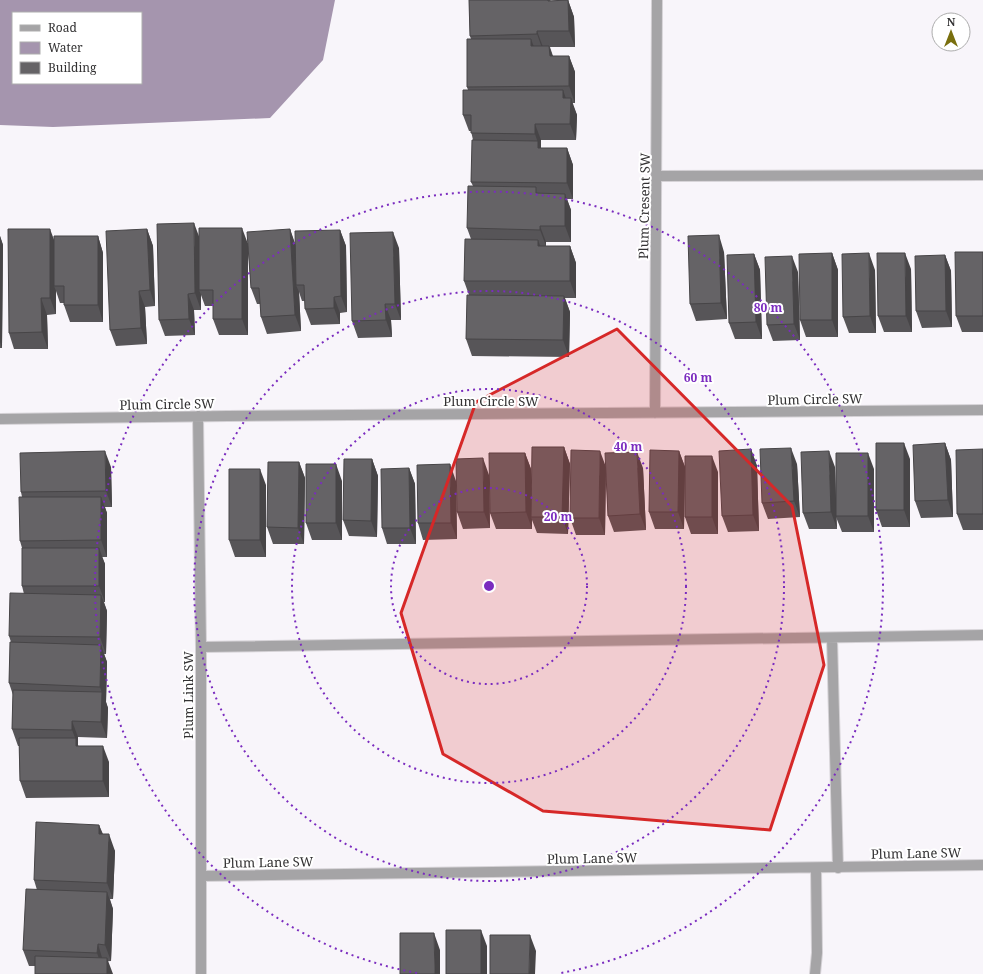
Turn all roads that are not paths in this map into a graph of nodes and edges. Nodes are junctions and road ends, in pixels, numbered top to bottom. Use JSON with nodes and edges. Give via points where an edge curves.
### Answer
{"nodes":[{"id":1,"x":657,"y":0,"type":"edge"},
{"id":2,"x":983,"y":175,"type":"edge"},
{"id":3,"x":657,"y":176,"type":"junction"},
{"id":4,"x":983,"y":410,"type":"edge"},
{"id":5,"x":655,"y":413,"type":"junction"},
{"id":6,"x":198,"y":416,"type":"junction"},
{"id":7,"x":0,"y":419,"type":"edge"},
{"id":8,"x":983,"y":636,"type":"edge"},
{"id":9,"x":832,"y":638,"type":"junction"},
{"id":10,"x":201,"y":647,"type":"junction"},
{"id":11,"x":983,"y":865,"type":"edge"},
{"id":12,"x":816,"y":868,"type":"junction"},
{"id":13,"x":838,"y":868,"type":"junction"},
{"id":14,"x":201,"y":876,"type":"junction"},
{"id":15,"x":201,"y":974,"type":"edge"},
{"id":16,"x":815,"y":974,"type":"edge"}],
"edges":[{"from":1,"to":3,"type":"street","name":"Plum Cresent SW"},
{"from":2,"to":3,"type":"street"},
{"from":3,"to":5,"type":"street","name":"Plum Cresent SW"},
{"from":4,"to":5,"type":"street","name":"Plum Circle SW"},
{"from":5,"to":6,"type":"street","name":"Plum Circle SW"},
{"from":6,"to":7,"type":"street","name":"Plum Circle SW"},
{"from":6,"to":10,"type":"street","name":"Plum Link SW"},
{"from":8,"to":9,"type":"street"},
{"from":9,"to":10,"type":"street"},
{"from":9,"to":13,"type":"street"},
{"from":10,"to":14,"type":"street","name":"Plum Link SW"},
{"from":11,"to":13,"type":"street","name":"Plum Lane SW"},
{"from":12,"to":13,"type":"street","name":"Plum Lane SW"},
{"from":12,"to":14,"type":"street","name":"Plum Lane SW"},
{"from":12,"to":16,"type":"street"},
{"from":14,"to":15,"type":"street","name":"Plum Link SW"}]}
